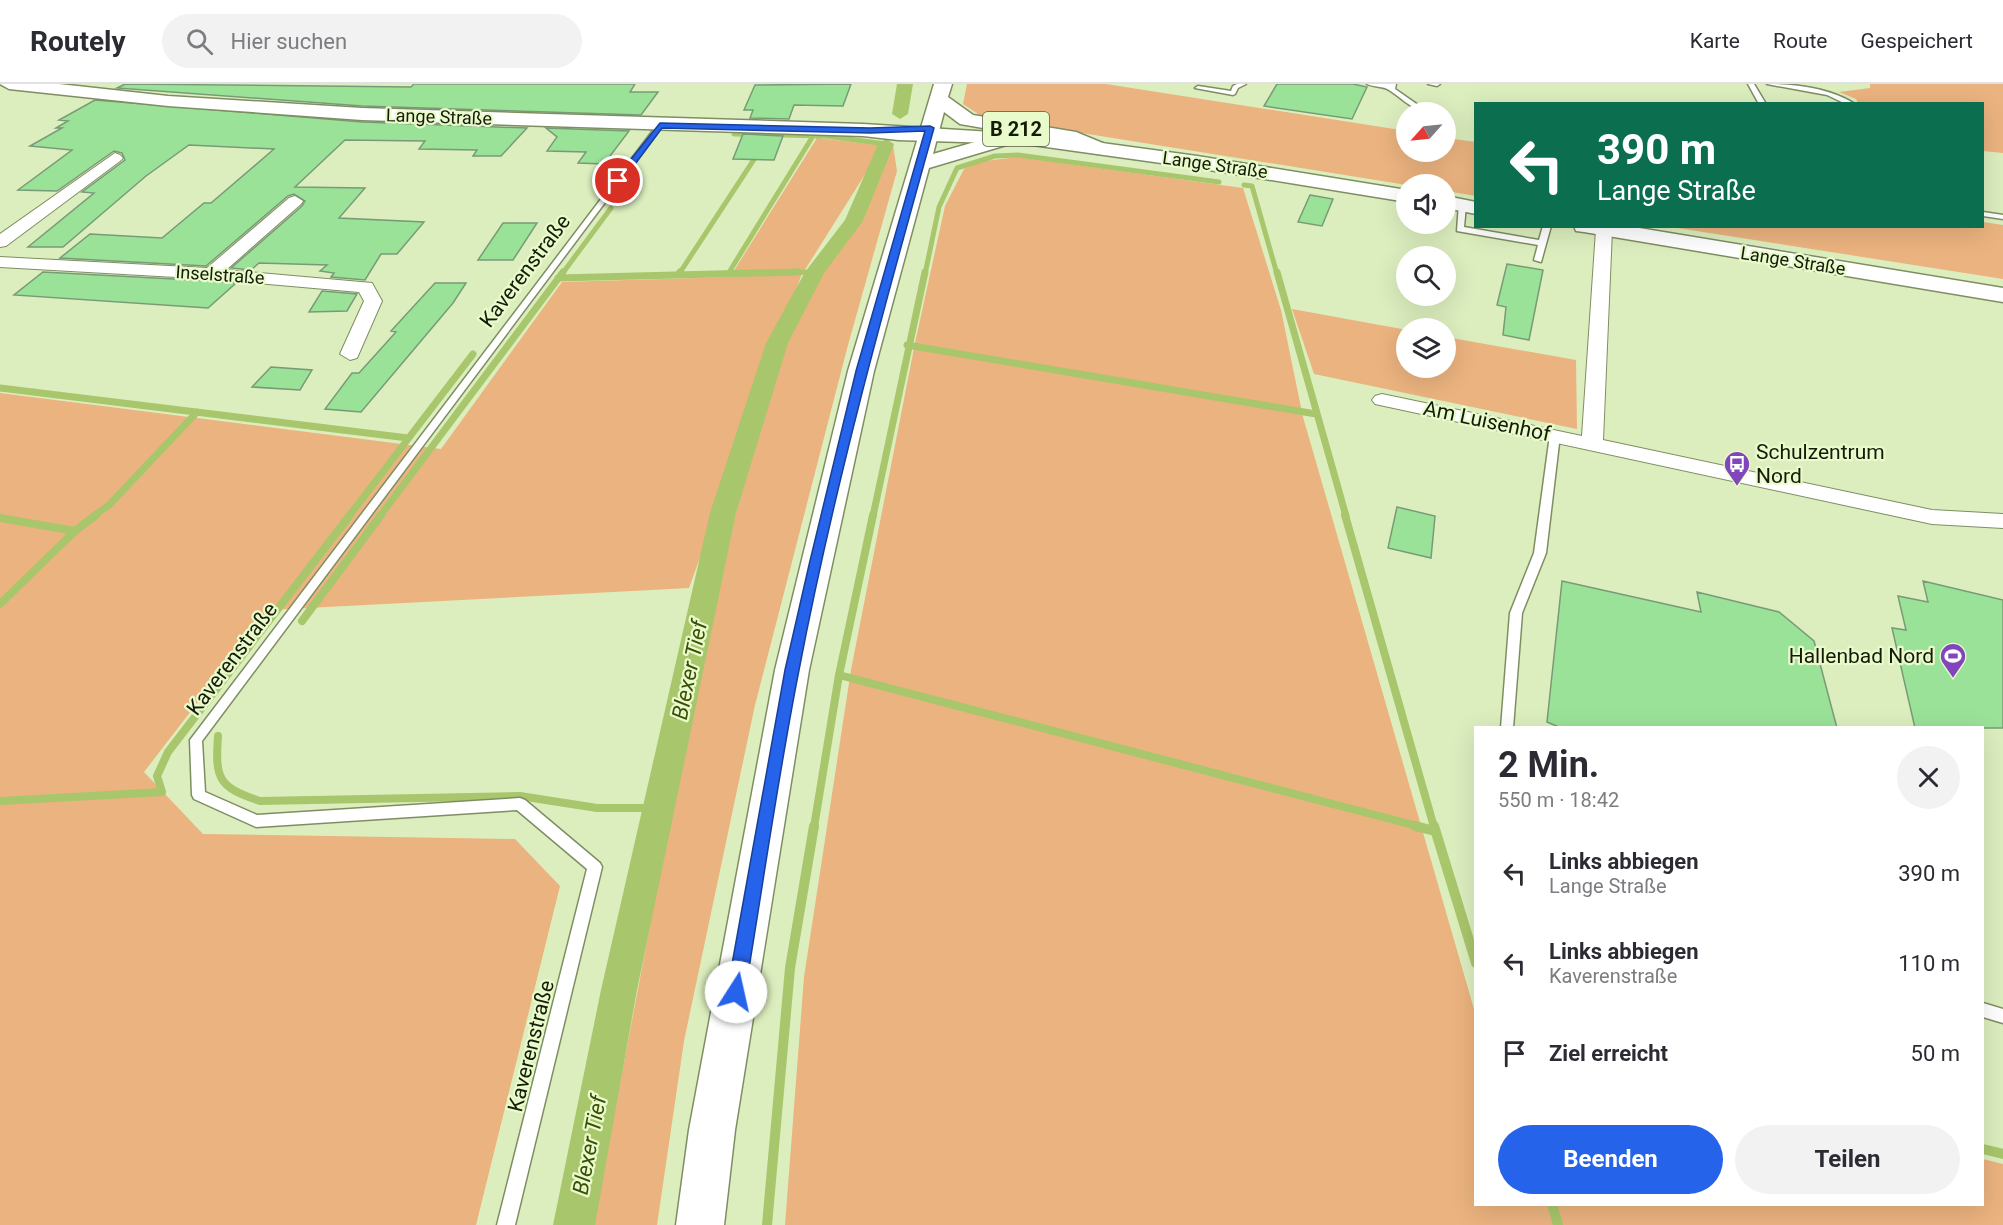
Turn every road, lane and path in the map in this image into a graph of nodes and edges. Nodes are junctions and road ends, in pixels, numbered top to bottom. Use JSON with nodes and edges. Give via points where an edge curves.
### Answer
{"nodes":[{"id":1,"x":9,"y":84,"type":"edge"},
{"id":2,"x":1243,"y":84,"type":"edge"},
{"id":3,"x":1370,"y":84,"type":"edge"},
{"id":4,"x":1431,"y":84,"type":"edge"},
{"id":5,"x":1437,"y":84,"type":"edge"},
{"id":6,"x":1751,"y":84,"type":"edge"},
{"id":7,"x":1770,"y":84,"type":"edge"},
{"id":8,"x":1393,"y":86,"type":"edge"},
{"id":9,"x":1198,"y":88,"type":"dead end"},
{"id":10,"x":941,"y":91,"type":"edge"},
{"id":11,"x":1411,"y":102,"type":"edge"},
{"id":12,"x":1762,"y":102,"type":"edge"},
{"id":13,"x":1848,"y":102,"type":"edge"},
{"id":14,"x":660,"y":125,"type":"junction"},
{"id":15,"x":929,"y":132,"type":"junction"},
{"id":16,"x":1014,"y":139,"type":"junction"},
{"id":17,"x":1098,"y":148,"type":"junction"},
{"id":18,"x":115,"y":158,"type":"dead end"},
{"id":19,"x":921,"y":164,"type":"junction"},
{"id":20,"x":1396,"y":194,"type":"edge"},
{"id":21,"x":295,"y":201,"type":"dead end"},
{"id":22,"x":1461,"y":205,"type":"edge"},
{"id":23,"x":1984,"y":214,"type":"edge"},
{"id":24,"x":2003,"y":217,"type":"edge"},
{"id":25,"x":1546,"y":228,"type":"edge"},
{"id":26,"x":1594,"y":228,"type":"edge"},
{"id":27,"x":0,"y":242,"type":"edge"},
{"id":28,"x":1542,"y":243,"type":"junction"},
{"id":29,"x":1538,"y":260,"type":"dead end"},
{"id":30,"x":0,"y":262,"type":"edge"},
{"id":31,"x":211,"y":274,"type":"junction"},
{"id":32,"x":2003,"y":295,"type":"edge"},
{"id":33,"x":350,"y":354,"type":"dead end"},
{"id":34,"x":1382,"y":400,"type":"dead end"},
{"id":35,"x":1555,"y":435,"type":"junction"},
{"id":36,"x":1592,"y":443,"type":"junction"},
{"id":37,"x":2003,"y":521,"type":"edge"},
{"id":38,"x":1507,"y":726,"type":"edge"},
{"id":39,"x":1984,"y":1010,"type":"edge"},
{"id":40,"x":2003,"y":1016,"type":"edge"},
{"id":41,"x":506,"y":1225,"type":"edge"},
{"id":42,"x":700,"y":1225,"type":"edge"}],
"edges":[{"from":1,"to":14,"type":"street","name":"Lange Straße","via":[[168,101],[362,114]]},
{"from":2,"to":9,"type":"lane","via":[[1235,87],[1233,93]]},
{"from":3,"to":8,"type":"lane"},
{"from":4,"to":5,"type":"lane"},
{"from":6,"to":12,"type":"lane"},
{"from":7,"to":13,"type":"lane","via":[[1829,93]]},
{"from":8,"to":11,"type":"lane"},
{"from":10,"to":15,"type":"street","number":"B 212"},
{"from":10,"to":17,"type":"street","number":"B 212","via":[[966,120],[1076,138]]},
{"from":14,"to":15,"type":"street","name":"Lange Straße"},
{"from":14,"to":41,"type":"lane","name":"Kaverenstraße","via":[[196,740],[199,795],[256,821],[520,804],[595,867]]},
{"from":15,"to":16,"type":"street","name":"Lange Straße"},
{"from":15,"to":19,"type":"street","number":"B 212"},
{"from":16,"to":17,"type":"street","name":"Lange Straße"},
{"from":16,"to":19,"type":"street","number":"B 212"},
{"from":17,"to":20,"type":"street","name":"Lange Straße"},
{"from":18,"to":27,"type":"street"},
{"from":19,"to":42,"type":"street","number":"B 212","via":[[861,371],[792,670],[714,1118]]},
{"from":21,"to":31,"type":"street"},
{"from":22,"to":28,"type":"lane","via":[[1460,229]]},
{"from":23,"to":24,"type":"lane"},
{"from":25,"to":28,"type":"lane"},
{"from":26,"to":32,"type":"street","name":"Lange Straße"},
{"from":26,"to":36,"type":"street"},
{"from":28,"to":29,"type":"lane"},
{"from":30,"to":31,"type":"street","name":"Inselstraße"},
{"from":31,"to":33,"type":"street","name":"Inselstraße","via":[[366,286],[373,301]]},
{"from":34,"to":35,"type":"street","name":"Am Luisenhof"},
{"from":35,"to":36,"type":"street","name":"Am Luisenhof"},
{"from":35,"to":38,"type":"lane","via":[[1540,553],[1516,613]]},
{"from":36,"to":37,"type":"street","name":"Am Luisenhof","via":[[1932,517]]},
{"from":39,"to":40,"type":"lane"}]}
